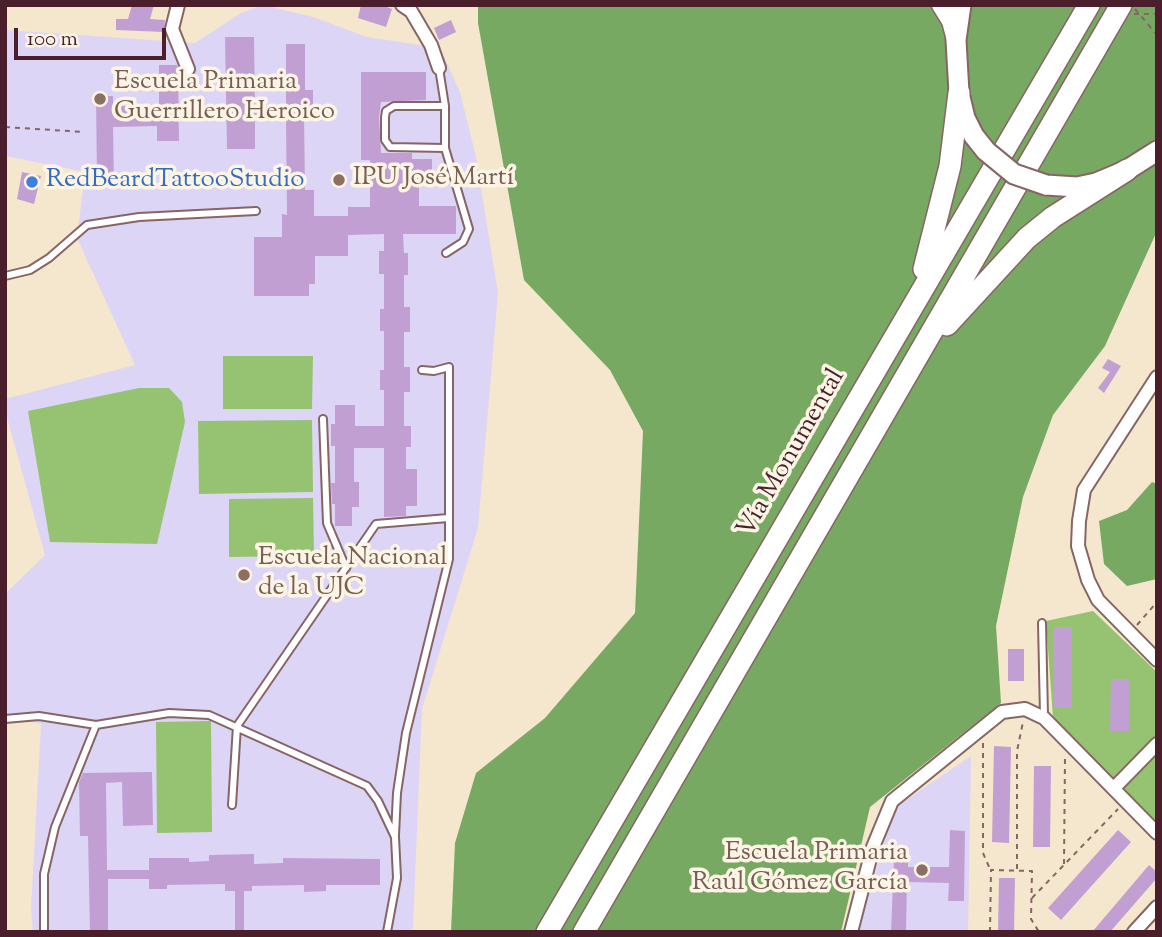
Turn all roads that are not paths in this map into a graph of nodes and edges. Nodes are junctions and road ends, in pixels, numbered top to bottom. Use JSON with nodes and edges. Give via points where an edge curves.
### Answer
{"nodes":[{"id":1,"x":178,"y":5,"type":"edge"},
{"id":2,"x":402,"y":5,"type":"edge"},
{"id":3,"x":941,"y":5,"type":"edge"},
{"id":4,"x":961,"y":5,"type":"edge"},
{"id":5,"x":1089,"y":5,"type":"edge"},
{"id":6,"x":1121,"y":5,"type":"edge"},
{"id":7,"x":956,"y":40,"type":"junction"},
{"id":8,"x":439,"y":68,"type":"joint"},
{"id":9,"x":188,"y":69,"type":"dead end"},
{"id":10,"x":959,"y":93,"type":"junction"},
{"id":11,"x":445,"y":106,"type":"junction"},
{"id":12,"x":445,"y":148,"type":"junction"},
{"id":13,"x":1157,"y":151,"type":"edge"},
{"id":14,"x":1141,"y":164,"type":"edge"},
{"id":15,"x":256,"y":212,"type":"dead end"},
{"id":16,"x":446,"y":253,"type":"dead end"},
{"id":17,"x":5,"y":276,"type":"edge"},
{"id":18,"x":903,"y":322,"type":"junction"},
{"id":19,"x":422,"y":370,"type":"dead end"},
{"id":20,"x":907,"y":377,"type":"junction"},
{"id":21,"x":1157,"y":377,"type":"edge"},
{"id":22,"x":323,"y":419,"type":"dead end"},
{"id":23,"x":448,"y":518,"type":"junction"},
{"id":24,"x":346,"y":568,"type":"junction"},
{"id":25,"x":1041,"y":623,"type":"dead end"},
{"id":26,"x":1157,"y":660,"type":"edge"},
{"id":27,"x":1044,"y":718,"type":"junction"},
{"id":28,"x":5,"y":719,"type":"edge"},
{"id":29,"x":96,"y":725,"type":"junction"},
{"id":30,"x":237,"y":726,"type":"junction"},
{"id":31,"x":1157,"y":744,"type":"edge"},
{"id":32,"x":1114,"y":788,"type":"junction"},
{"id":33,"x":232,"y":805,"type":"dead end"},
{"id":34,"x":1157,"y":833,"type":"edge"},
{"id":35,"x":395,"y":837,"type":"junction"},
{"id":36,"x":1157,"y":908,"type":"edge"},
{"id":37,"x":44,"y":932,"type":"edge"},
{"id":38,"x":387,"y":932,"type":"edge"},
{"id":39,"x":547,"y":932,"type":"edge"},
{"id":40,"x":584,"y":932,"type":"edge"},
{"id":41,"x":851,"y":932,"type":"edge"},
{"id":42,"x":1134,"y":932,"type":"edge"}],
"edges":[{"from":1,"to":9,"type":"street","via":[[172,29]]},
{"from":2,"to":8,"type":"street","via":[[411,11],[431,45]]},
{"from":3,"to":7,"type":"main road"},
{"from":4,"to":7,"type":"main road"},
{"from":5,"to":18,"type":"highway","name":"Vía Monumental"},
{"from":6,"to":20,"type":"highway"},
{"from":7,"to":10,"type":"main road"},
{"from":8,"to":11,"type":"lane"},
{"from":10,"to":14,"type":"main road","bridge":true,"via":[[974,136],[1014,174],[1045,185],[1077,187]]},
{"from":10,"to":18,"type":"highway","via":[[939,215],[928,259]]},
{"from":11,"to":12,"type":"lane"},
{"from":11,"to":12,"type":"lane","via":[[390,107],[385,117],[385,140],[394,148]]},
{"from":12,"to":16,"type":"lane","via":[[470,229],[463,242]]},
{"from":13,"to":14,"type":"main road"},
{"from":14,"to":20,"type":"highway","via":[[1027,238],[950,321]]},
{"from":15,"to":17,"type":"lane","via":[[139,217],[87,225],[30,270]]},
{"from":18,"to":39,"type":"highway","name":"Vía Monumental"},
{"from":19,"to":23,"type":"lane","via":[[449,367]]},
{"from":20,"to":40,"type":"highway"},
{"from":21,"to":26,"type":"street","via":[[1084,490],[1078,545],[1098,600]]},
{"from":22,"to":24,"type":"lane","via":[[327,523]]},
{"from":23,"to":24,"type":"lane","via":[[376,524]]},
{"from":23,"to":35,"type":"lane","via":[[449,559],[406,733]]},
{"from":24,"to":30,"type":"lane"},
{"from":25,"to":27,"type":"lane"},
{"from":27,"to":32,"type":"street"},
{"from":27,"to":41,"type":"street","via":[[1025,709],[1002,712],[892,801],[873,847]]},
{"from":28,"to":29,"type":"lane","via":[[39,716]]},
{"from":29,"to":30,"type":"lane","via":[[169,713],[209,715]]},
{"from":29,"to":37,"type":"lane","via":[[55,828],[44,874]]},
{"from":30,"to":33,"type":"lane"},
{"from":30,"to":35,"type":"lane","via":[[368,786]]},
{"from":31,"to":32,"type":"street"},
{"from":32,"to":34,"type":"street"},
{"from":35,"to":38,"type":"lane","via":[[397,878]]},
{"from":36,"to":42,"type":"street"}]}
